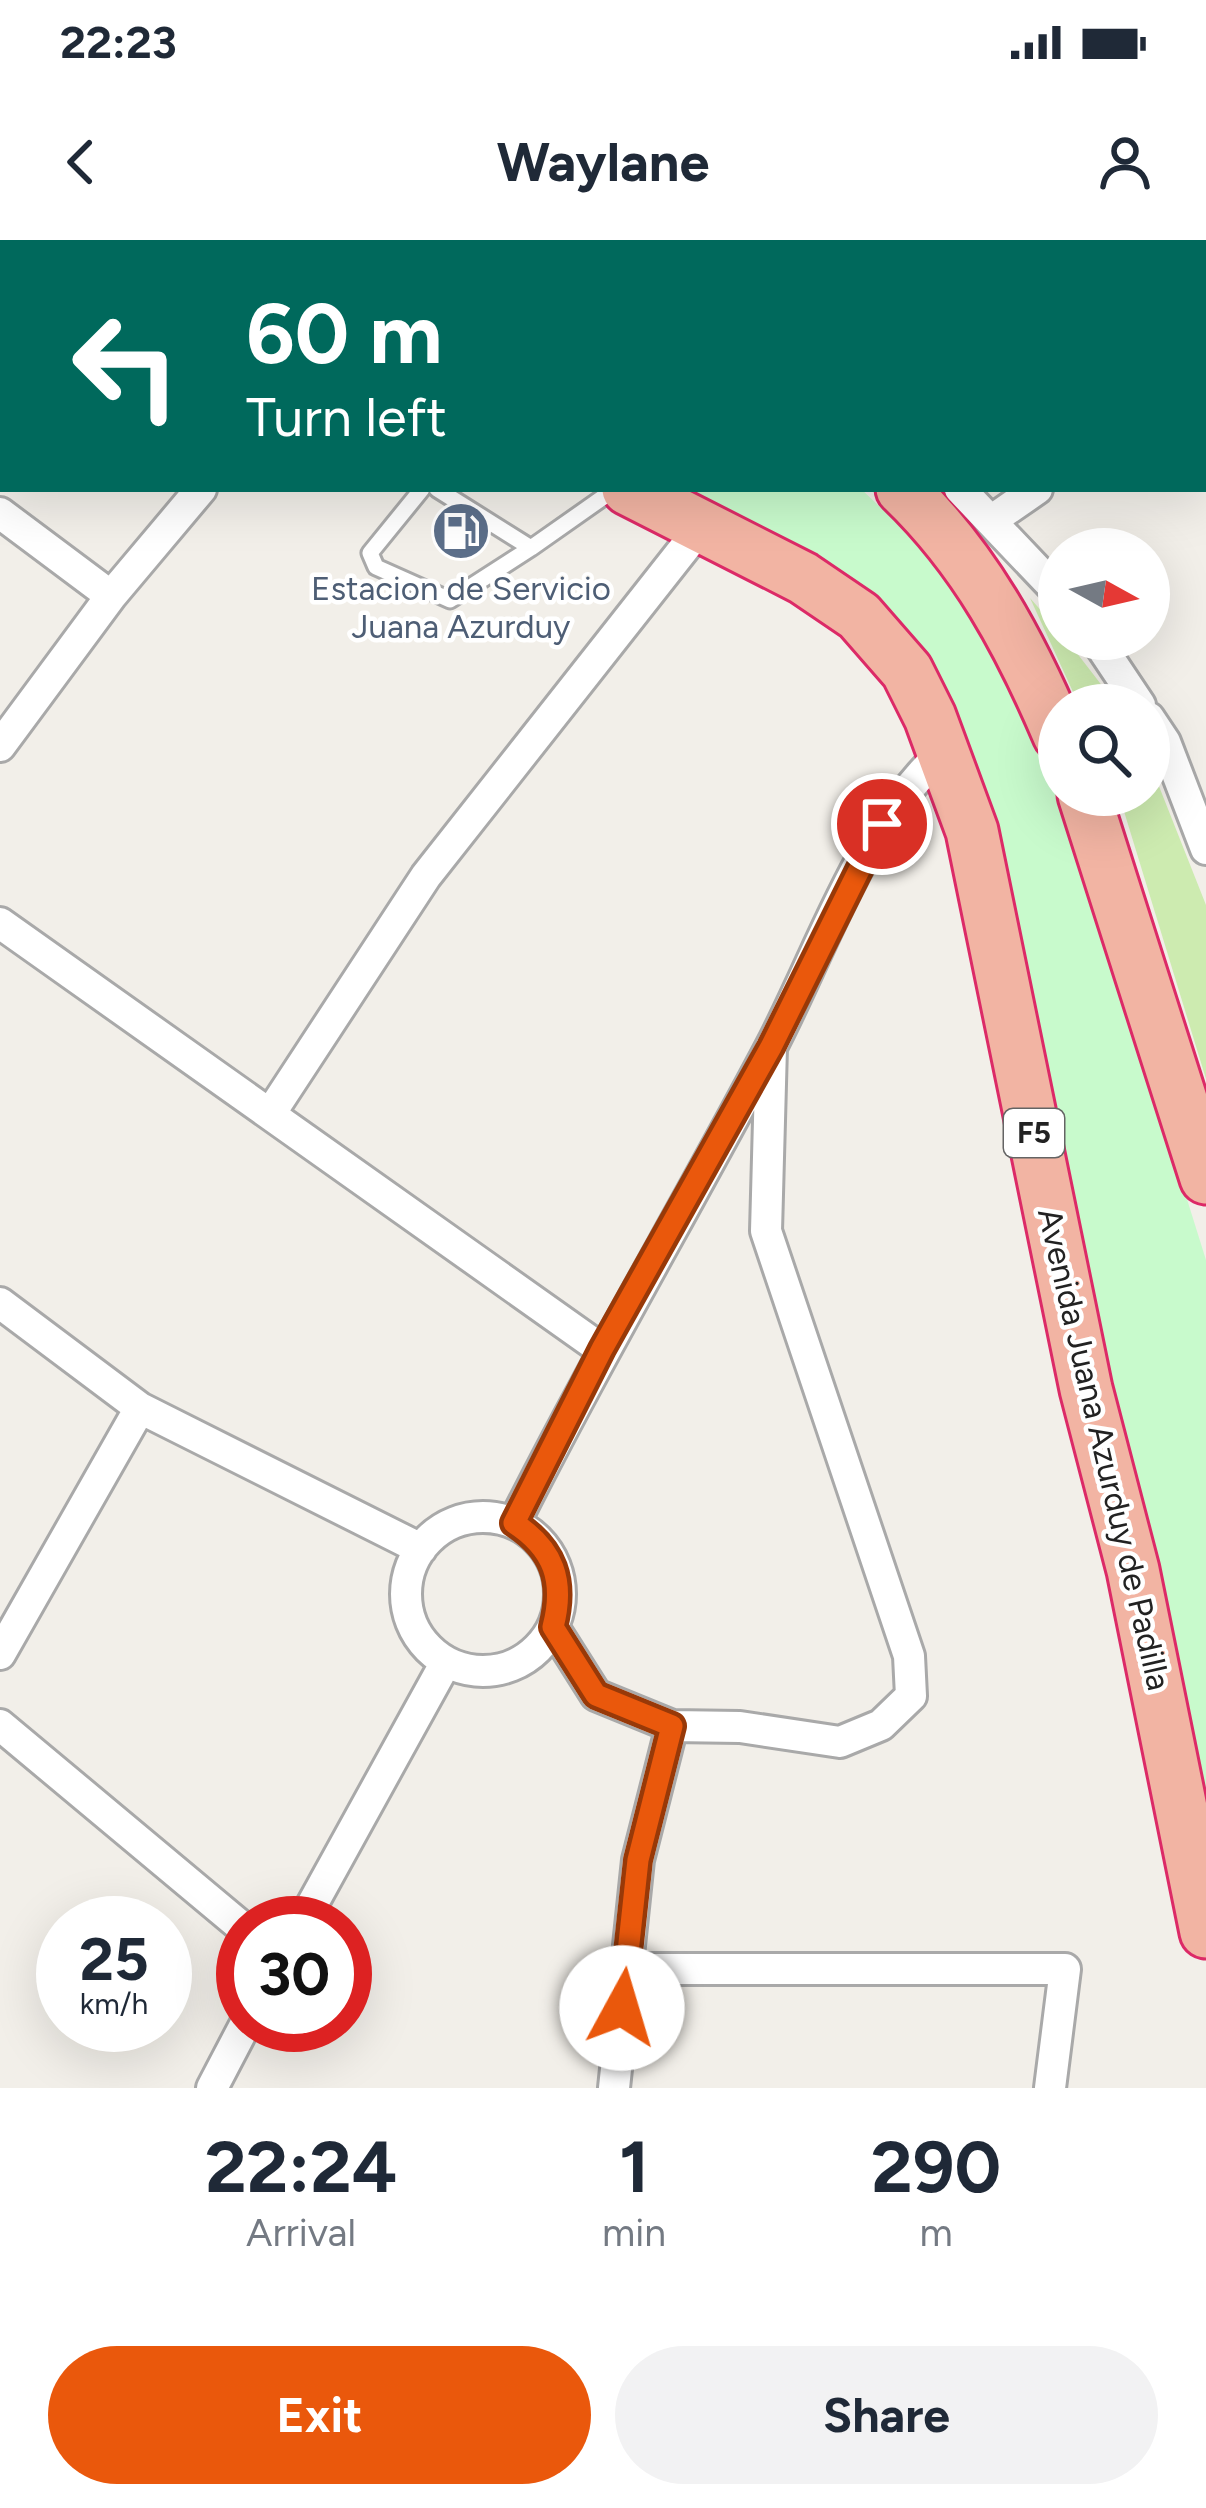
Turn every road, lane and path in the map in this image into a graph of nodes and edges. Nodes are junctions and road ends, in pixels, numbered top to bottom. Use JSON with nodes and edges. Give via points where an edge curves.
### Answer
{"nodes":[{"id":1,"x":198,"y":492,"type":"edge"},
{"id":2,"x":420,"y":492,"type":"edge"},
{"id":3,"x":442,"y":492,"type":"edge"},
{"id":4,"x":611,"y":492,"type":"edge"},
{"id":5,"x":634,"y":492,"type":"edge"},
{"id":6,"x":905,"y":492,"type":"edge"},
{"id":7,"x":963,"y":492,"type":"edge"},
{"id":8,"x":1033,"y":492,"type":"edge"},
{"id":9,"x":0,"y":513,"type":"edge"},
{"id":10,"x":992,"y":520,"type":"junction"},
{"id":11,"x":701,"y":527,"type":"junction"},
{"id":12,"x":531,"y":548,"type":"junction"},
{"id":13,"x":1038,"y":570,"type":"edge"},
{"id":14,"x":111,"y":596,"type":"junction"},
{"id":15,"x":1038,"y":685,"type":"edge"},
{"id":16,"x":0,"y":746,"type":"edge"},
{"id":17,"x":943,"y":752,"type":"junction"},
{"id":18,"x":1170,"y":754,"type":"edge"},
{"id":19,"x":1091,"y":816,"type":"edge"},
{"id":20,"x":1204,"y":837,"type":"edge"},
{"id":21,"x":0,"y":923,"type":"edge"},
{"id":22,"x":771,"y":1047,"type":"junction"},
{"id":23,"x":270,"y":1114,"type":"junction"},
{"id":24,"x":1206,"y":1178,"type":"edge"},
{"id":25,"x":0,"y":1303,"type":"edge"},
{"id":26,"x":602,"y":1349,"type":"junction"},
{"id":27,"x":140,"y":1408,"type":"junction"},
{"id":28,"x":514,"y":1523,"type":"junction"},
{"id":29,"x":421,"y":1549,"type":"junction"},
{"id":30,"x":553,"y":1627,"type":"junction"},
{"id":31,"x":0,"y":1654,"type":"edge"},
{"id":32,"x":446,"y":1662,"type":"junction"},
{"id":33,"x":0,"y":1724,"type":"edge"},
{"id":34,"x":672,"y":1726,"type":"junction"},
{"id":35,"x":317,"y":1896,"type":"edge"},
{"id":36,"x":216,"y":1905,"type":"edge"},
{"id":37,"x":1206,"y":1933,"type":"edge"},
{"id":38,"x":626,"y":1969,"type":"junction"},
{"id":39,"x":231,"y":2052,"type":"edge"},
{"id":40,"x":212,"y":2088,"type":"edge"},
{"id":41,"x":614,"y":2088,"type":"edge"},
{"id":42,"x":1050,"y":2088,"type":"edge"}],
"edges":[{"from":1,"to":14,"type":"street"},
{"from":2,"to":12,"type":"lane","via":[[370,554],[376,567],[450,601]]},
{"from":3,"to":12,"type":"lane"},
{"from":4,"to":12,"type":"lane"},
{"from":5,"to":11,"type":"highway","name":"Avenida Juana Azurduy de Padilla","number":"F5"},
{"from":6,"to":15,"type":"highway","via":[[971,565]]},
{"from":7,"to":10,"type":"street"},
{"from":8,"to":10,"type":"street"},
{"from":9,"to":14,"type":"street"},
{"from":10,"to":13,"type":"street"},
{"from":11,"to":17,"type":"highway","name":"Avenida Juana Azurduy de Padilla","number":"F5","via":[[859,616],[907,671]]},
{"from":11,"to":23,"type":"street","via":[[426,876]]},
{"from":14,"to":16,"type":"street"},
{"from":17,"to":22,"type":"street","via":[[882,824]]},
{"from":17,"to":37,"type":"highway","name":"Avenida Juana Azurduy de Padilla","number":"F5","via":[[973,831]]},
{"from":18,"to":20,"type":"street"},
{"from":19,"to":24,"type":"highway"},
{"from":21,"to":23,"type":"street"},
{"from":22,"to":26,"type":"street"},
{"from":22,"to":34,"type":"street","via":[[766,1232],[909,1655],[911,1696],[881,1725],[840,1742]]},
{"from":23,"to":26,"type":"street"},
{"from":25,"to":27,"type":"street"},
{"from":26,"to":28,"type":"street"},
{"from":27,"to":29,"type":"street"},
{"from":27,"to":31,"type":"street"},
{"from":28,"to":29,"type":"street","via":[[464,1519]]},
{"from":28,"to":30,"type":"street","via":[[550,1556],[560,1603]]},
{"from":29,"to":32,"type":"street","via":[[406,1598],[412,1624]]},
{"from":30,"to":32,"type":"street","via":[[519,1663],[470,1670]]},
{"from":30,"to":34,"type":"street","via":[[596,1695]]},
{"from":32,"to":35,"type":"street"},
{"from":33,"to":36,"type":"street"},
{"from":34,"to":38,"type":"street","via":[[638,1860]]},
{"from":38,"to":41,"type":"street"},
{"from":38,"to":42,"type":"street","via":[[1066,1969]]},
{"from":39,"to":40,"type":"street"}]}
